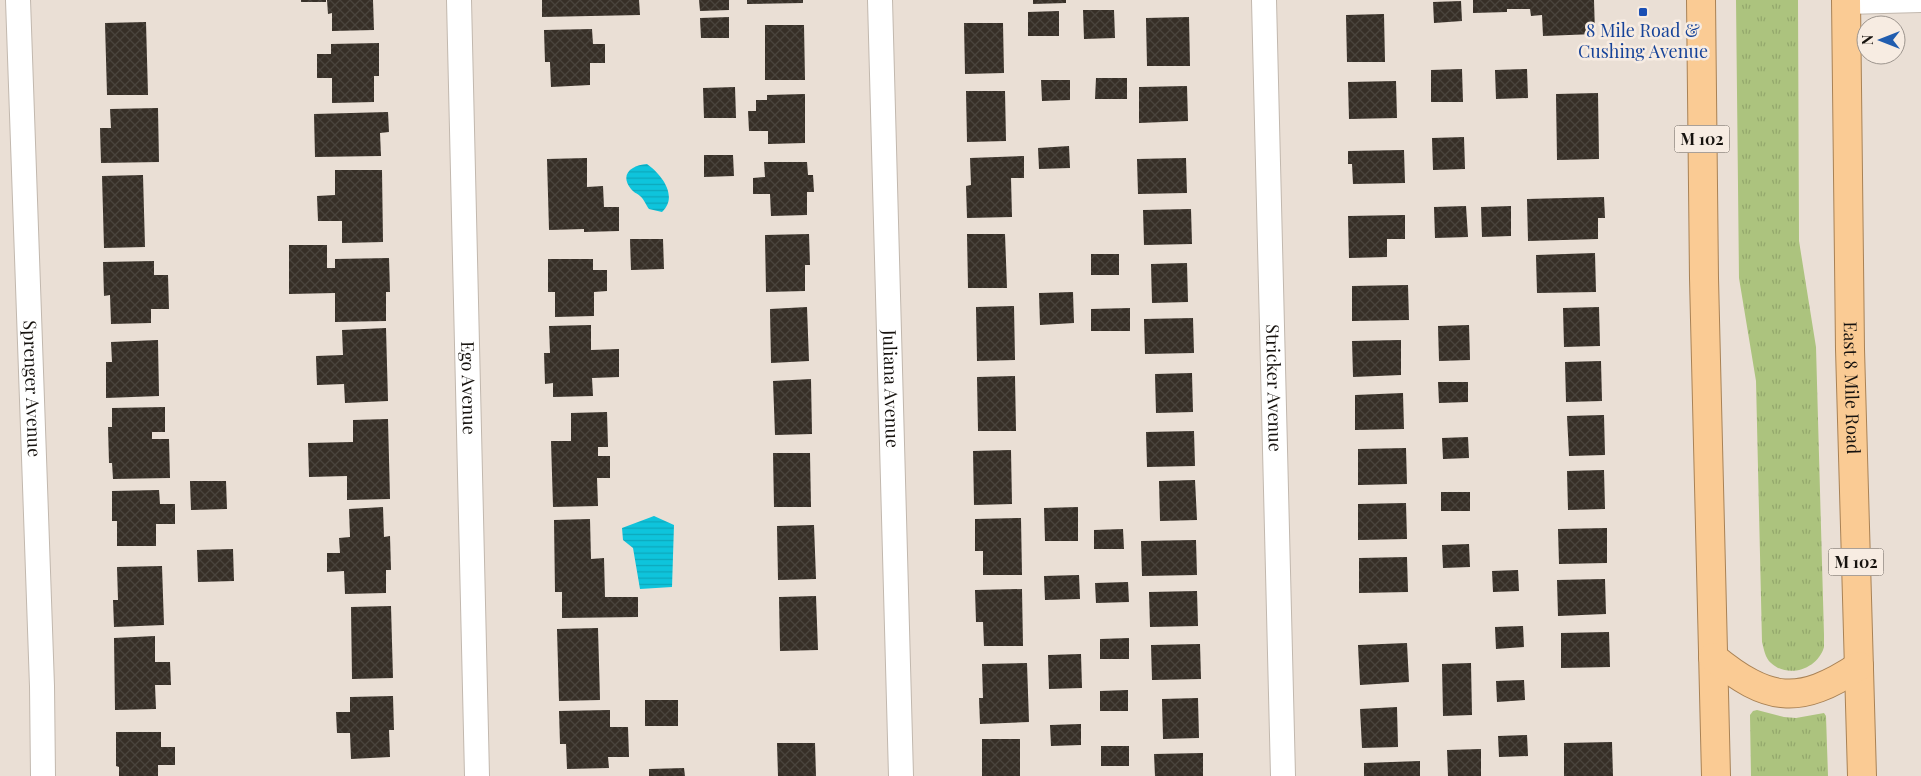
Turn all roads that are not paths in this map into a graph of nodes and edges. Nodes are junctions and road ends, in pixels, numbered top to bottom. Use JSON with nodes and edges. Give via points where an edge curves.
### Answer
{"nodes":[{"id":1,"x":18,"y":0,"type":"edge"},
{"id":2,"x":458,"y":0,"type":"edge"},
{"id":3,"x":880,"y":0,"type":"edge"},
{"id":4,"x":1264,"y":0,"type":"edge"},
{"id":5,"x":1700,"y":0,"type":"edge"},
{"id":6,"x":1921,"y":0,"type":"edge"},
{"id":7,"x":1846,"y":1,"type":"edge"},
{"id":8,"x":1713,"y":657,"type":"junction"},
{"id":9,"x":1859,"y":666,"type":"junction"},
{"id":10,"x":42,"y":776,"type":"edge"},
{"id":11,"x":477,"y":776,"type":"edge"},
{"id":12,"x":901,"y":776,"type":"edge"},
{"id":13,"x":1283,"y":776,"type":"edge"},
{"id":14,"x":1716,"y":776,"type":"edge"},
{"id":15,"x":1862,"y":776,"type":"edge"}],
"edges":[{"from":1,"to":10,"type":"street","name":"Sprenger Avenue"},
{"from":2,"to":11,"type":"street","name":"Ego Avenue"},
{"from":3,"to":12,"type":"street","name":"Juliana Avenue"},
{"from":4,"to":13,"type":"street","name":"Stricker Avenue"},
{"from":5,"to":8,"type":"highway","number":"M 102"},
{"from":6,"to":7,"type":"street"},
{"from":7,"to":9,"type":"highway","name":"East 8 Mile Road","number":"M 102","via":[[1850,349]]},
{"from":8,"to":9,"type":"highway","via":[[1753,685],[1788,693],[1820,688]]},
{"from":8,"to":14,"type":"highway","number":"M 102"},
{"from":9,"to":15,"type":"highway","name":"East 8 Mile Road","number":"M 102"}]}
